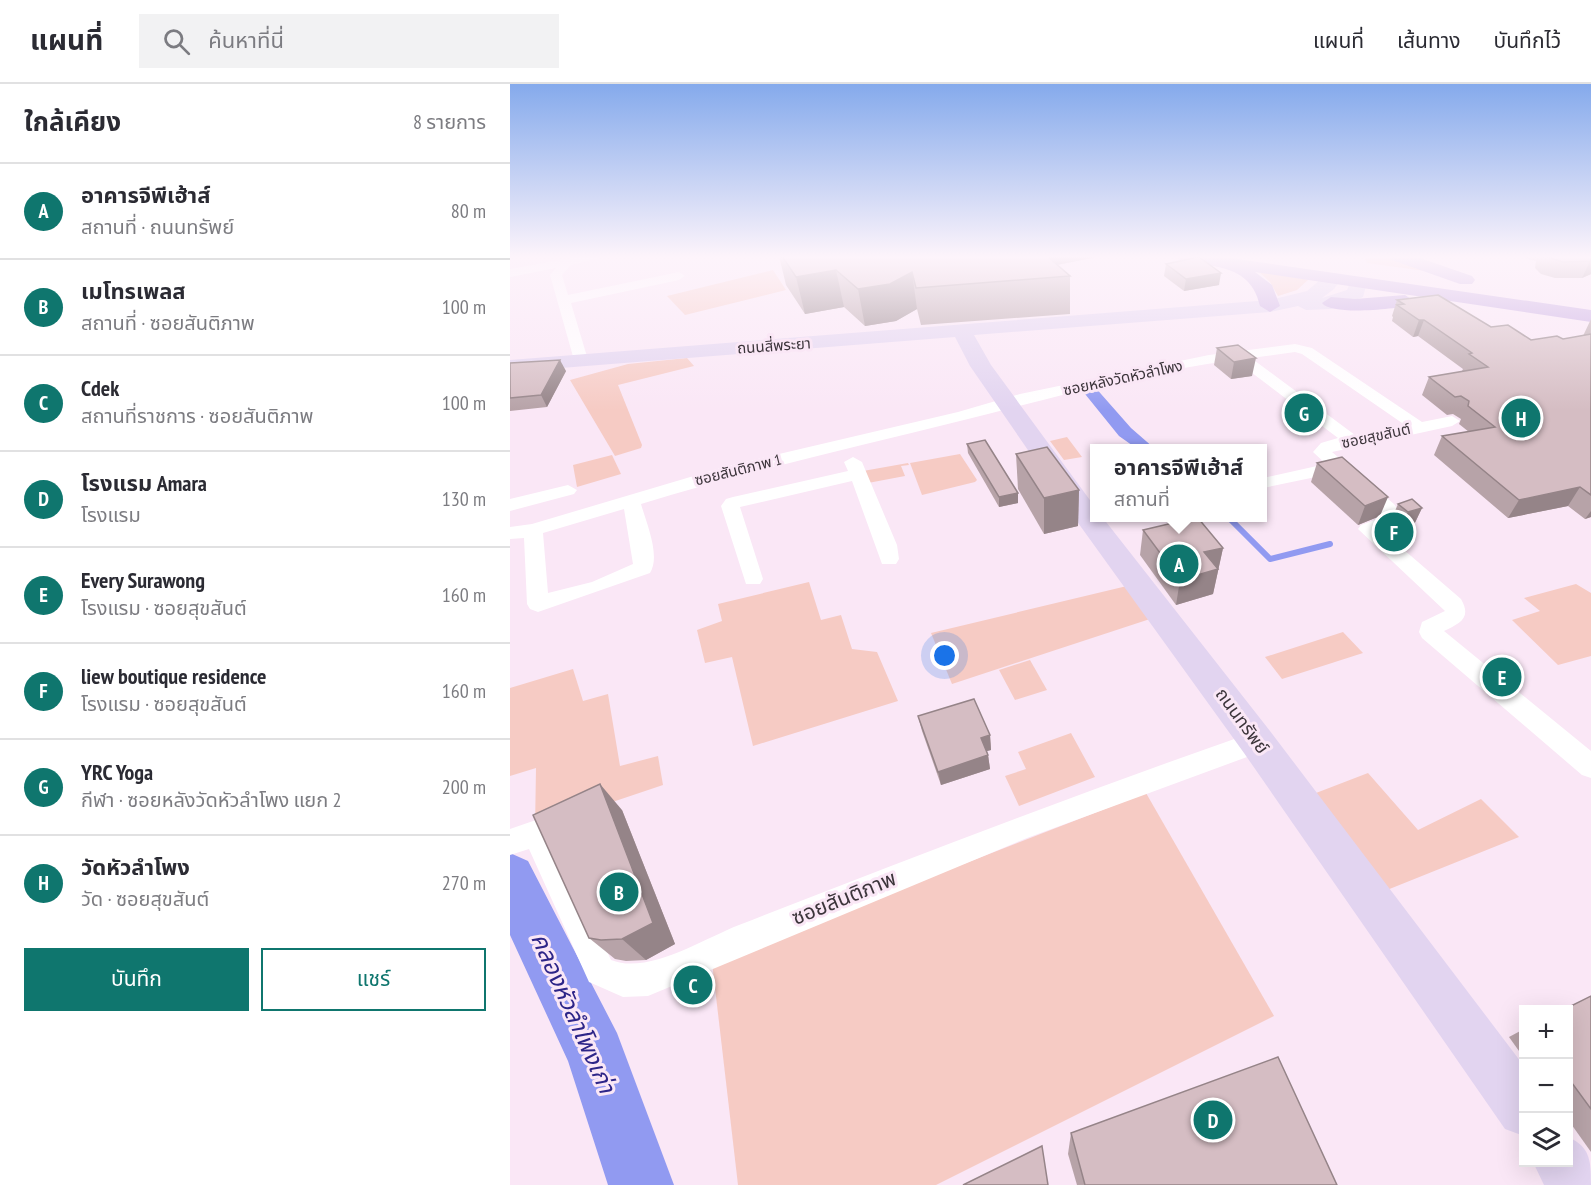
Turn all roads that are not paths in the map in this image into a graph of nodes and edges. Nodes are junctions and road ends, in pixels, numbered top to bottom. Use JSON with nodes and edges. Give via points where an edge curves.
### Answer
{"nodes":[{"id":1,"x":567,"y":307,"type":"edge"},
{"id":2,"x":1242,"y":307,"type":"edge"},
{"id":3,"x":1540,"y":307,"type":"edge"},
{"id":4,"x":1547,"y":307,"type":"edge"},
{"id":5,"x":586,"y":311,"type":"dead end"},
{"id":6,"x":1591,"y":314,"type":"edge"},
{"id":7,"x":569,"y":315,"type":"junction"},
{"id":8,"x":962,"y":332,"type":"junction"},
{"id":9,"x":1238,"y":355,"type":"junction"},
{"id":10,"x":581,"y":360,"type":"junction"},
{"id":11,"x":510,"y":366,"type":"edge"},
{"id":12,"x":1008,"y":403,"type":"junction"},
{"id":13,"x":1452,"y":421,"type":"dead end"},
{"id":14,"x":1418,"y":427,"type":"junction"},
{"id":15,"x":1352,"y":441,"type":"junction"},
{"id":16,"x":846,"y":444,"type":"junction"},
{"id":17,"x":1336,"y":467,"type":"junction"},
{"id":18,"x":858,"y":474,"type":"junction"},
{"id":19,"x":1267,"y":482,"type":"edge"},
{"id":20,"x":568,"y":490,"type":"dead end"},
{"id":21,"x":631,"y":500,"type":"junction"},
{"id":22,"x":510,"y":505,"type":"edge"},
{"id":23,"x":1090,"y":508,"type":"edge"},
{"id":24,"x":1101,"y":522,"type":"edge"},
{"id":25,"x":533,"y":530,"type":"junction"},
{"id":26,"x":512,"y":533,"type":"dead end"},
{"id":27,"x":889,"y":559,"type":"dead end"},
{"id":28,"x":753,"y":579,"type":"dead end"},
{"id":29,"x":1257,"y":741,"type":"junction"},
{"id":30,"x":1591,"y":768,"type":"edge"},
{"id":31,"x":513,"y":841,"type":"edge"},
{"id":32,"x":1519,"y":1103,"type":"edge"},
{"id":33,"x":1564,"y":1167,"type":"edge"},
{"id":34,"x":1577,"y":1185,"type":"edge"}],
"edges":[{"from":1,"to":7,"type":"street"},
{"from":2,"to":8,"type":"main road","name":"ถนนสี่พระยา"},
{"from":3,"to":6,"type":"main road"},
{"from":4,"to":6,"type":"main road"},
{"from":5,"to":7,"type":"street"},
{"from":7,"to":10,"type":"street"},
{"from":8,"to":10,"type":"main road","name":"ถนนสี่พระยา"},
{"from":8,"to":12,"type":"main road","name":"ถนนทรัพย์"},
{"from":9,"to":12,"type":"street","name":"ซอยหลังวัดหัวลำโพง"},
{"from":9,"to":14,"type":"street","name":"ซอยหลังวัดหัวลำโพง","via":[[1303,349]]},
{"from":9,"to":15,"type":"street"},
{"from":10,"to":11,"type":"main road","name":"ถนนสี่พระยา"},
{"from":12,"to":16,"type":"street","name":"ซอยสันติภาพ 1"},
{"from":12,"to":23,"type":"main road","name":"ถนนทรัพย์"},
{"from":13,"to":14,"type":"street","name":"ซอยสุขสันต์"},
{"from":14,"to":15,"type":"street","name":"ซอยสุขสันต์"},
{"from":15,"to":17,"type":"street","name":"ซอยสุขสันต์","via":[[1323,449]]},
{"from":16,"to":18,"type":"street"},
{"from":16,"to":21,"type":"street","name":"ซอยสันติภาพ 1","via":[[730,471]]},
{"from":17,"to":19,"type":"street","name":"ซอยสุขสันต์"},
{"from":17,"to":30,"type":"street","name":"ซอยสุขสันต์","via":[[1395,519],[1368,529],[1453,604],[1455,616],[1430,628],[1430,632]]},
{"from":18,"to":27,"type":"street"},
{"from":18,"to":28,"type":"street","name":"ซอยสันติภาพ 1","via":[[733,503],[730,506]]},
{"from":20,"to":22,"type":"street"},
{"from":21,"to":25,"type":"street","name":"ซอยสันติภาพ 1"},
{"from":21,"to":25,"type":"street","via":[[646,560],[643,568],[538,603]]},
{"from":24,"to":29,"type":"main road","name":"ถนนทรัพย์"},
{"from":25,"to":26,"type":"street","name":"ซอยสันติภาพ 1"},
{"from":29,"to":31,"type":"street","name":"ซอยสันติภาพ","via":[[1018,828],[648,980],[623,981],[600,971],[536,833]]},
{"from":29,"to":32,"type":"main road","name":"ถนนทรัพย์"},
{"from":33,"to":34,"type":"main road"}]}
